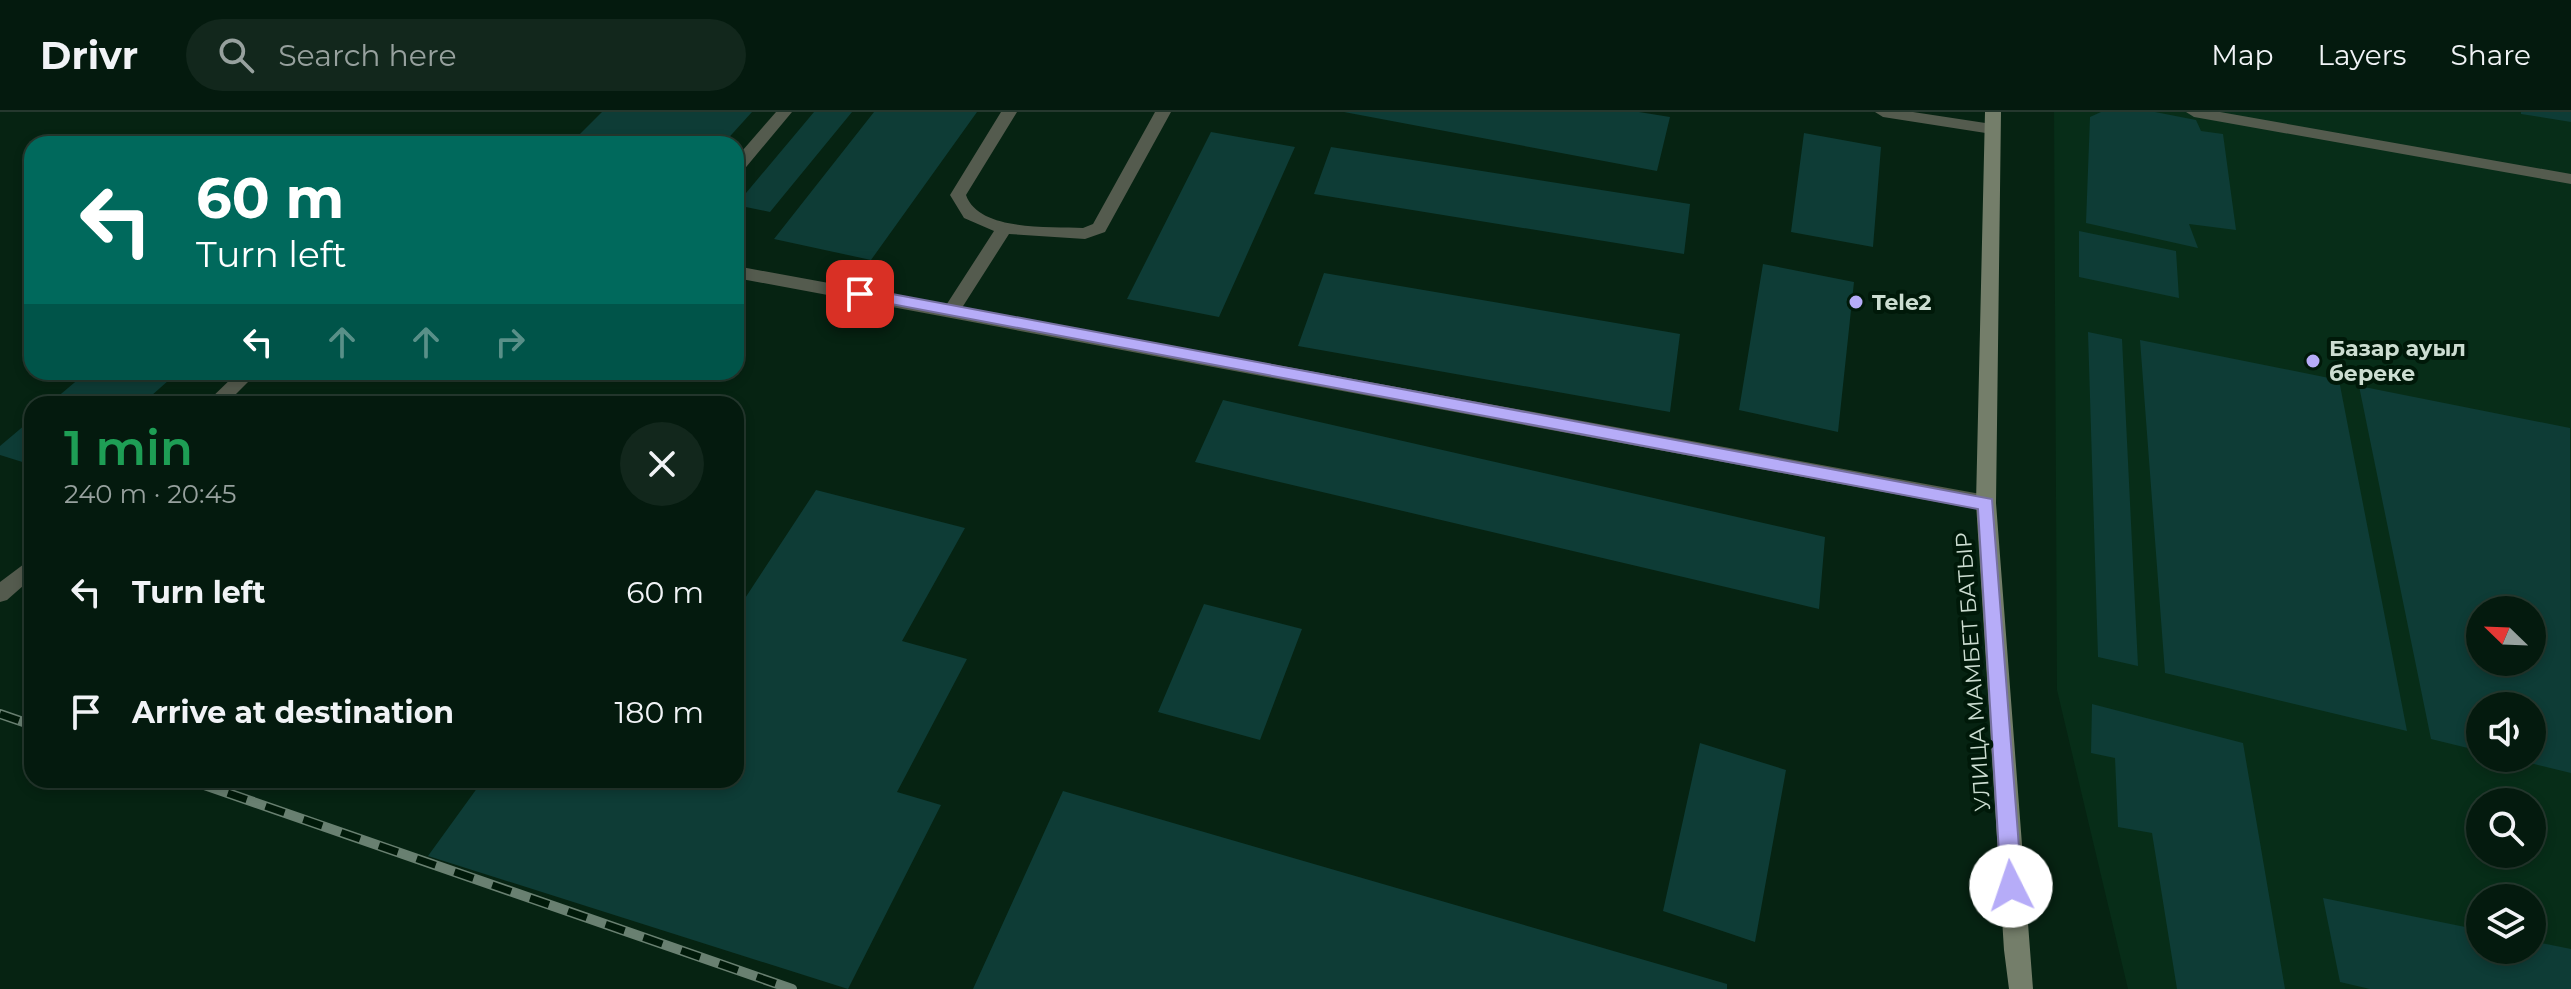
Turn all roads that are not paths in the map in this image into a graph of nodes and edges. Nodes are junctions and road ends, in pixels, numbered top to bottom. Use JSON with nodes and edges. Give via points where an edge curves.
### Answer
{"nodes":[{"id":1,"x":784,"y":112,"type":"edge"},
{"id":2,"x":1009,"y":112,"type":"edge"},
{"id":3,"x":1163,"y":112,"type":"edge"},
{"id":4,"x":1883,"y":112,"type":"edge"},
{"id":5,"x":2194,"y":112,"type":"edge"},
{"id":6,"x":1993,"y":120,"type":"edge"},
{"id":7,"x":744,"y":159,"type":"edge"},
{"id":8,"x":2571,"y":179,"type":"edge"},
{"id":9,"x":1004,"y":228,"type":"junction"},
{"id":10,"x":744,"y":273,"type":"edge"},
{"id":11,"x":952,"y":310,"type":"junction"},
{"id":12,"x":240,"y":380,"type":"edge"},
{"id":13,"x":223,"y":396,"type":"edge"},
{"id":14,"x":1986,"y":503,"type":"junction"},
{"id":15,"x":24,"y":573,"type":"edge"},
{"id":16,"x":0,"y":594,"type":"edge"},
{"id":17,"x":2021,"y":989,"type":"edge"}],
"edges":[{"from":1,"to":7,"type":"street"},
{"from":2,"to":9,"type":"street","via":[[958,195],[960,206],[973,217]]},
{"from":3,"to":9,"type":"street","via":[[1099,228],[1085,234]]},
{"from":4,"to":6,"type":"street"},
{"from":5,"to":8,"type":"street"},
{"from":6,"to":14,"type":"main road","name":"УЛИЦА МАМБЕТ БАТЫР"},
{"from":9,"to":11,"type":"street"},
{"from":10,"to":11,"type":"street"},
{"from":11,"to":14,"type":"street"},
{"from":12,"to":13,"type":"street"},
{"from":14,"to":17,"type":"main road","name":"УЛИЦА МАМБЕТ БАТЫР"},
{"from":15,"to":16,"type":"street"}]}
